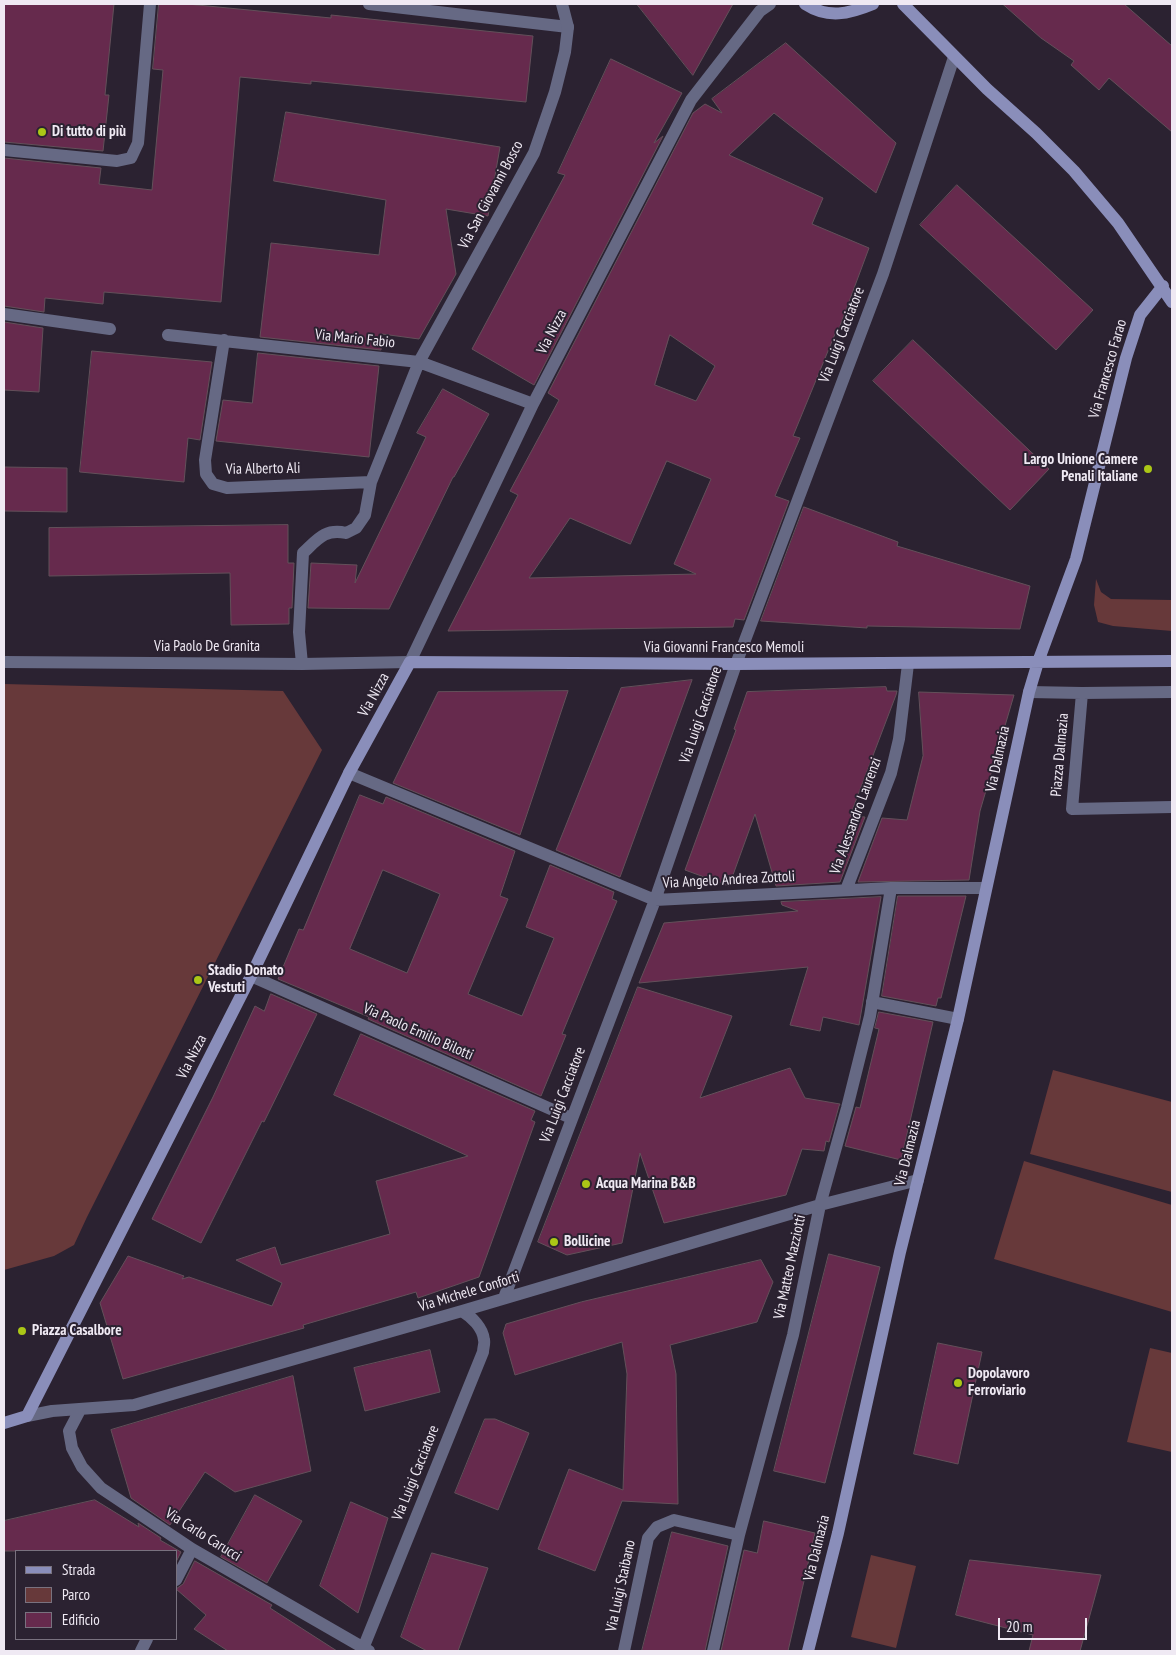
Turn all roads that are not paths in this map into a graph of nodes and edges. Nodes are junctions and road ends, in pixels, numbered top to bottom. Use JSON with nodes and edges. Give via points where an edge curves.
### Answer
{"nodes":[{"id":1,"x":150,"y":4,"type":"edge"},
{"id":2,"x":369,"y":4,"type":"edge"},
{"id":3,"x":562,"y":4,"type":"edge"},
{"id":4,"x":770,"y":4,"type":"edge"},
{"id":5,"x":805,"y":4,"type":"edge"},
{"id":6,"x":873,"y":4,"type":"edge"},
{"id":7,"x":903,"y":4,"type":"edge"},
{"id":8,"x":568,"y":27,"type":"junction"},
{"id":9,"x":954,"y":57,"type":"junction"},
{"id":10,"x":4,"y":150,"type":"edge"},
{"id":11,"x":1163,"y":286,"type":"junction"},
{"id":12,"x":1172,"y":302,"type":"edge"},
{"id":13,"x":4,"y":314,"type":"edge"},
{"id":14,"x":110,"y":329,"type":"dead end"},
{"id":15,"x":168,"y":335,"type":"dead end"},
{"id":16,"x":224,"y":340,"type":"junction"},
{"id":17,"x":419,"y":362,"type":"junction"},
{"id":18,"x":532,"y":404,"type":"junction"},
{"id":19,"x":371,"y":482,"type":"junction"},
{"id":20,"x":1172,"y":661,"type":"edge"},
{"id":21,"x":4,"y":662,"type":"edge"},
{"id":22,"x":410,"y":662,"type":"junction"},
{"id":23,"x":1038,"y":662,"type":"junction"},
{"id":24,"x":302,"y":664,"type":"junction"},
{"id":25,"x":736,"y":664,"type":"junction"},
{"id":26,"x":908,"y":664,"type":"junction"},
{"id":27,"x":1029,"y":692,"type":"junction"},
{"id":28,"x":1082,"y":692,"type":"junction"},
{"id":29,"x":1172,"y":692,"type":"edge"},
{"id":30,"x":349,"y":773,"type":"junction"},
{"id":31,"x":1172,"y":807,"type":"edge"},
{"id":32,"x":891,"y":888,"type":"junction"},
{"id":33,"x":986,"y":888,"type":"junction"},
{"id":34,"x":846,"y":890,"type":"junction"},
{"id":35,"x":655,"y":900,"type":"junction"},
{"id":36,"x":251,"y":976,"type":"junction"},
{"id":37,"x":872,"y":1002,"type":"junction"},
{"id":38,"x":958,"y":1019,"type":"junction"},
{"id":39,"x":572,"y":1118,"type":"junction"},
{"id":40,"x":918,"y":1180,"type":"junction"},
{"id":41,"x":820,"y":1205,"type":"junction"},
{"id":42,"x":504,"y":1298,"type":"junction"},
{"id":43,"x":462,"y":1311,"type":"junction"},
{"id":44,"x":80,"y":1410,"type":"junction"},
{"id":45,"x":27,"y":1416,"type":"junction"},
{"id":46,"x":4,"y":1423,"type":"edge"},
{"id":47,"x":739,"y":1535,"type":"junction"},
{"id":48,"x":192,"y":1549,"type":"junction"},
{"id":49,"x":178,"y":1576,"type":"edge"},
{"id":50,"x":365,"y":1650,"type":"edge"},
{"id":51,"x":624,"y":1651,"type":"edge"},
{"id":52,"x":713,"y":1651,"type":"edge"},
{"id":53,"x":808,"y":1651,"type":"edge"}],
"edges":[{"from":1,"to":10,"type":"street","via":[[138,143],[131,158],[117,161]]},
{"from":2,"to":8,"type":"street"},
{"from":3,"to":8,"type":"street","name":"Via San Giovanni Bosco"},
{"from":4,"to":18,"type":"street","name":"Via Nizza","via":[[760,11],[691,100]]},
{"from":5,"to":6,"type":"main road","via":[[833,14],[854,12]]},
{"from":7,"to":9,"type":"main road"},
{"from":8,"to":17,"type":"street","name":"Via San Giovanni Bosco","via":[[555,92],[534,153]]},
{"from":9,"to":11,"type":"main road","via":[[1074,171],[1118,223]]},
{"from":9,"to":25,"type":"street","name":"Via Luigi Cacciatore","via":[[882,274]]},
{"from":11,"to":12,"type":"main road"},
{"from":11,"to":23,"type":"main road","name":"Via Francesco Farao","via":[[1140,315],[1126,358],[1076,559]]},
{"from":13,"to":14,"type":"street"},
{"from":15,"to":16,"type":"street","name":"Via Mario Fabio"},
{"from":16,"to":17,"type":"street","name":"Via Mario Fabio"},
{"from":16,"to":19,"type":"street","name":"Via Alberto Ali","via":[[205,460],[206,474],[213,484],[227,488]]},
{"from":17,"to":18,"type":"street","name":"Via Mario Fabio"},
{"from":17,"to":19,"type":"street"},
{"from":18,"to":22,"type":"street","name":"Via Nizza"},
{"from":19,"to":24,"type":"street","via":[[365,515],[356,528],[346,533],[334,530],[319,538],[303,553],[299,632]]},
{"from":20,"to":23,"type":"main road","name":"Via Giovanni Francesco Memoli"},
{"from":21,"to":24,"type":"street","name":"Via Paolo De Granita"},
{"from":22,"to":24,"type":"street","name":"Via Paolo De Granita"},
{"from":22,"to":25,"type":"main road","name":"Via Giovanni Francesco Memoli"},
{"from":22,"to":30,"type":"main road","name":"Via Nizza"},
{"from":23,"to":26,"type":"main road","name":"Via Giovanni Francesco Memoli"},
{"from":23,"to":27,"type":"main road","name":"Via Dalmazia"},
{"from":25,"to":26,"type":"main road","name":"Via Giovanni Francesco Memoli"},
{"from":25,"to":35,"type":"street","name":"Via Luigi Cacciatore"},
{"from":26,"to":34,"type":"street","name":"Via Alessandro Laurenzi","via":[[899,739],[891,773]]},
{"from":27,"to":28,"type":"street","name":"Piazza Dalmazia"},
{"from":27,"to":33,"type":"main road","name":"Via Dalmazia"},
{"from":28,"to":29,"type":"street","name":"Piazza Dalmazia"},
{"from":28,"to":31,"type":"street","name":"Piazza Dalmazia","via":[[1072,809]]},
{"from":30,"to":35,"type":"street","name":"Via Angelo Andrea Zottoli"},
{"from":30,"to":36,"type":"main road","name":"Via Nizza"},
{"from":32,"to":33,"type":"street","name":"Via Angelo Andrea Zottoli"},
{"from":32,"to":34,"type":"street","name":"Via Angelo Andrea Zottoli"},
{"from":32,"to":37,"type":"street","name":"Via Matteo Mazziotti"},
{"from":33,"to":38,"type":"main road","name":"Via Dalmazia"},
{"from":34,"to":35,"type":"street","name":"Via Angelo Andrea Zottoli"},
{"from":35,"to":39,"type":"street","name":"Via Luigi Cacciatore"},
{"from":36,"to":39,"type":"street","name":"Via Paolo Emilio Bilotti"},
{"from":36,"to":45,"type":"main road","name":"Via Nizza"},
{"from":37,"to":38,"type":"street"},
{"from":37,"to":41,"type":"street","name":"Via Matteo Mazziotti"},
{"from":38,"to":40,"type":"main road","name":"Via Dalmazia"},
{"from":39,"to":42,"type":"street","name":"Via Luigi Cacciatore"},
{"from":40,"to":41,"type":"street","name":"Via Michele Conforti"},
{"from":40,"to":53,"type":"main road","name":"Via Dalmazia"},
{"from":41,"to":42,"type":"street","name":"Via Michele Conforti"},
{"from":41,"to":47,"type":"street","name":"Via Matteo Mazziotti","via":[[793,1335]]},
{"from":42,"to":43,"type":"street","name":"Via Michele Conforti"},
{"from":43,"to":44,"type":"street","name":"Via Michele Conforti","via":[[134,1405]]},
{"from":43,"to":50,"type":"street","name":"Via Luigi Cacciatore","via":[[479,1328],[484,1340],[482,1352]]},
{"from":44,"to":45,"type":"street","name":"Via Michele Conforti"},
{"from":44,"to":48,"type":"street","name":"Via Carlo Carucci","via":[[69,1431],[72,1448],[82,1467],[101,1488]]},
{"from":45,"to":46,"type":"main road"},
{"from":47,"to":51,"type":"street","name":"Via Luigi Staibano","via":[[674,1520],[657,1526],[648,1538]]},
{"from":47,"to":52,"type":"street","name":"Via Matteo Mazziotti"},
{"from":48,"to":49,"type":"street"},
{"from":48,"to":50,"type":"street","name":"Via Carlo Carucci"}]}
